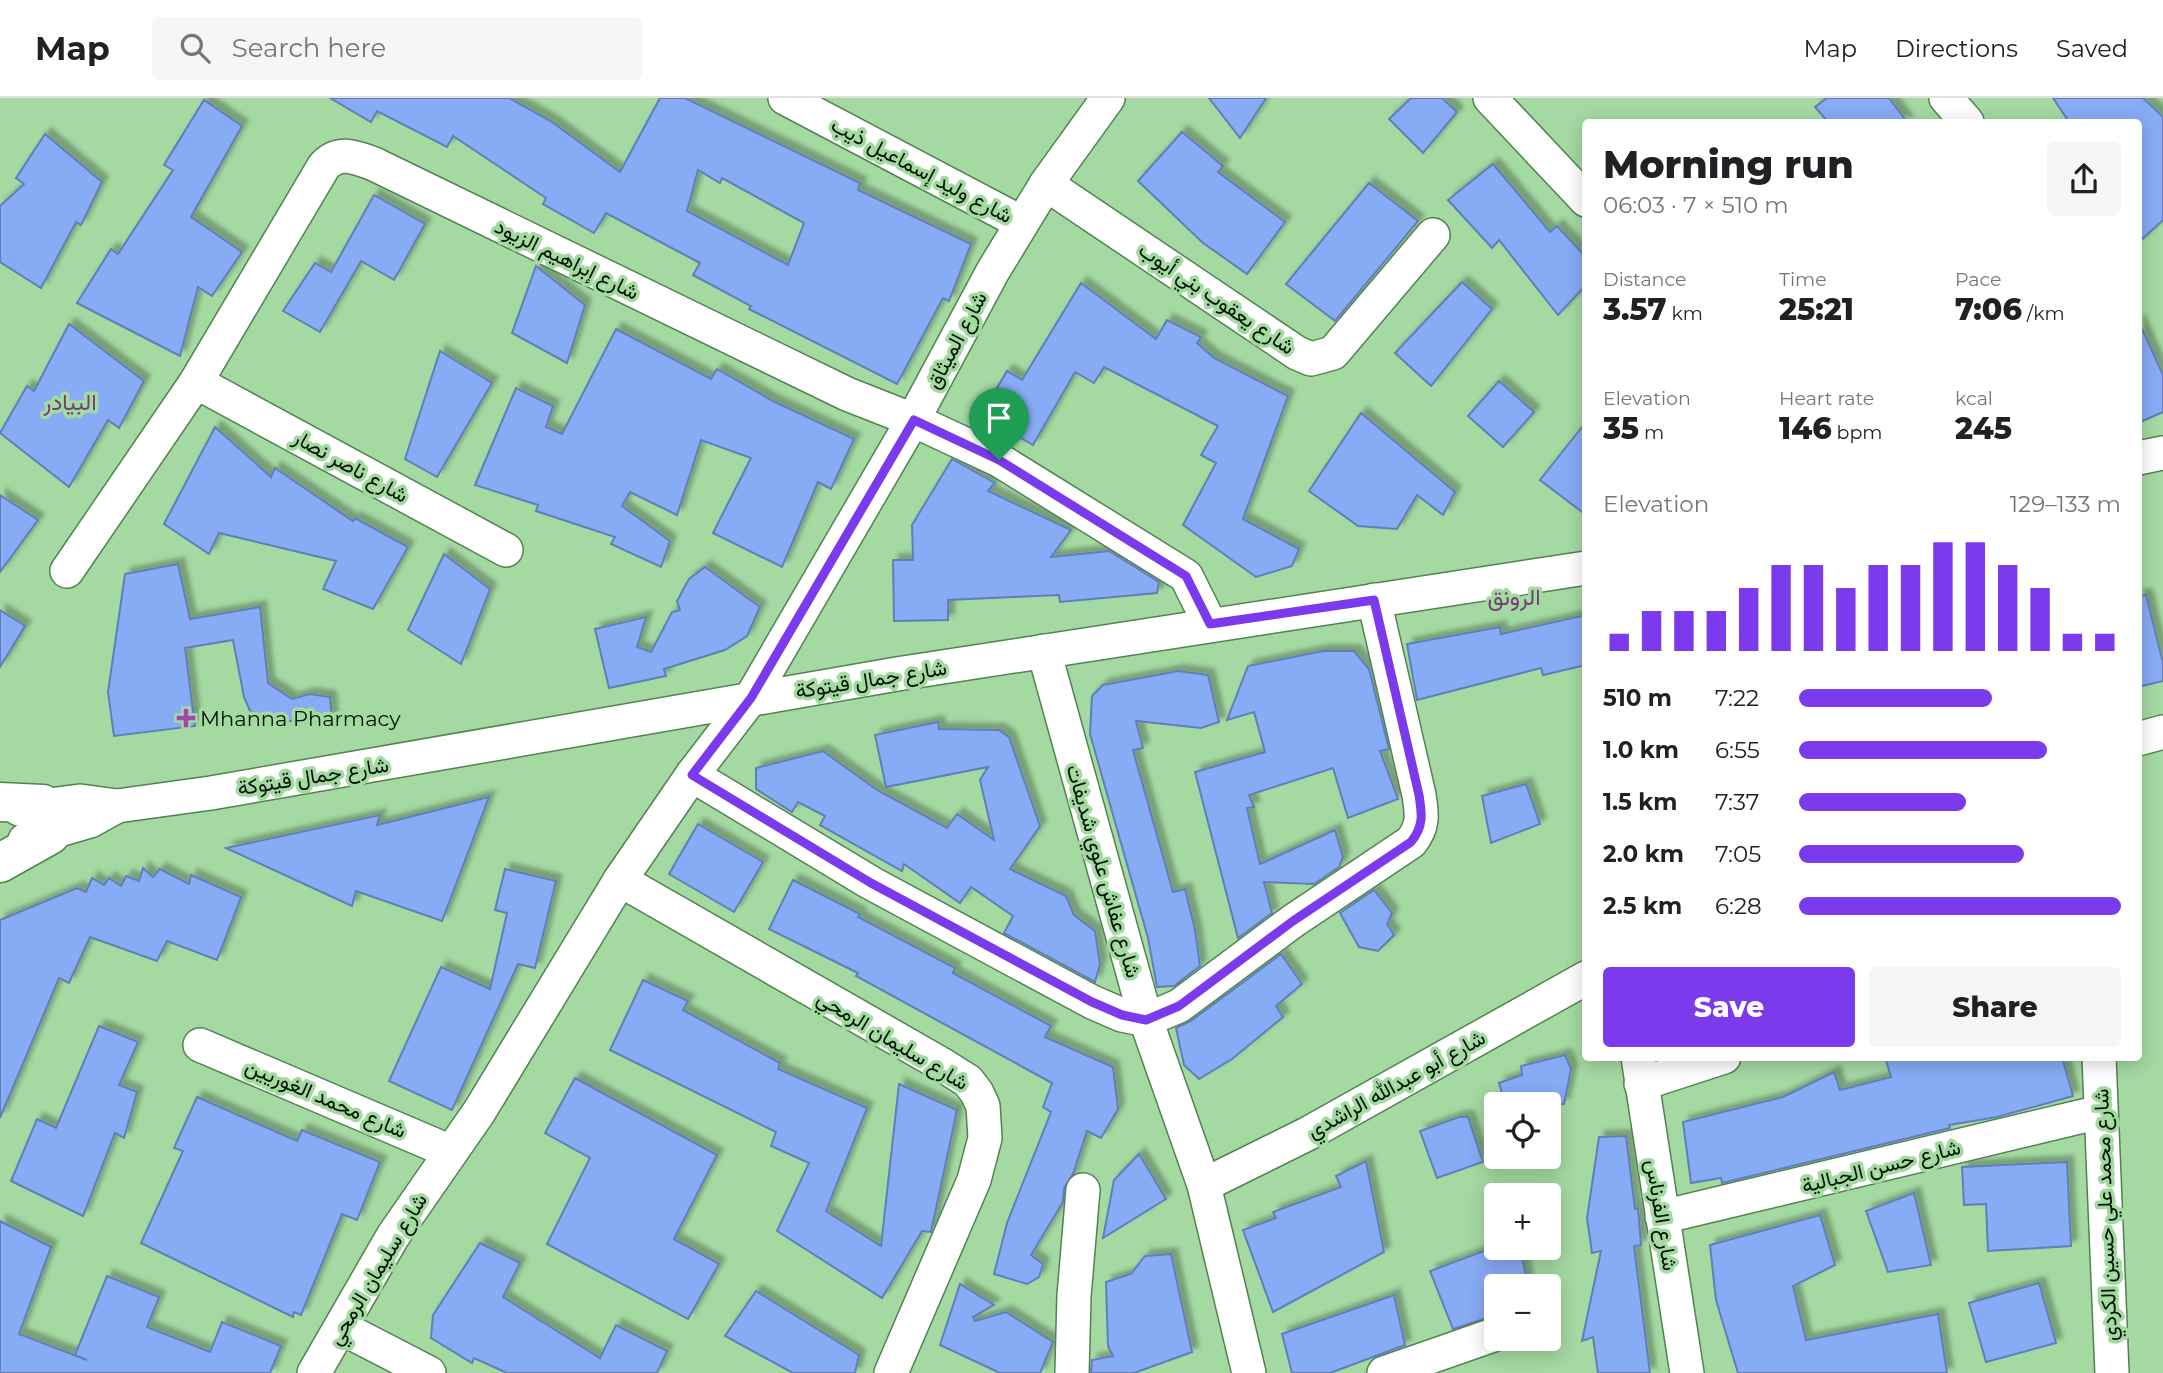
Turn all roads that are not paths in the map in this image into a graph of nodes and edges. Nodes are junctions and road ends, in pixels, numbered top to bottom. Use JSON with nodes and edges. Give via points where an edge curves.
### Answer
{"nodes":[{"id":1,"x":785,"y":98,"type":"edge"},
{"id":2,"x":1108,"y":98,"type":"edge"},
{"id":3,"x":1490,"y":98,"type":"edge"},
{"id":4,"x":1946,"y":98,"type":"edge"},
{"id":5,"x":1964,"y":119,"type":"edge"},
{"id":6,"x":1046,"y":184,"type":"junction"},
{"id":7,"x":1582,"y":196,"type":"edge"},
{"id":8,"x":1022,"y":223,"type":"junction"},
{"id":9,"x":1433,"y":235,"type":"dead end"},
{"id":10,"x":196,"y":382,"type":"junction"},
{"id":11,"x":914,"y":420,"type":"junction"},
{"id":12,"x":2163,"y":453,"type":"edge"},
{"id":13,"x":2142,"y":457,"type":"edge"},
{"id":14,"x":506,"y":550,"type":"dead end"},
{"id":15,"x":1582,"y":569,"type":"edge"},
{"id":16,"x":67,"y":571,"type":"dead end"},
{"id":17,"x":1374,"y":600,"type":"junction"},
{"id":18,"x":1210,"y":624,"type":"junction"},
{"id":19,"x":1044,"y":651,"type":"junction"},
{"id":20,"x":751,"y":698,"type":"junction"},
{"id":21,"x":2163,"y":732,"type":"edge"},
{"id":22,"x":2142,"y":738,"type":"edge"},
{"id":23,"x":692,"y":775,"type":"junction"},
{"id":24,"x":0,"y":802,"type":"edge"},
{"id":25,"x":0,"y":813,"type":"edge"},
{"id":26,"x":46,"y":820,"type":"junction"},
{"id":27,"x":0,"y":845,"type":"edge"},
{"id":28,"x":0,"y":863,"type":"edge"},
{"id":29,"x":620,"y":880,"type":"junction"},
{"id":30,"x":1582,"y":980,"type":"edge"},
{"id":31,"x":1146,"y":1020,"type":"junction"},
{"id":32,"x":200,"y":1045,"type":"dead end"},
{"id":33,"x":1700,"y":1061,"type":"edge"},
{"id":34,"x":2099,"y":1061,"type":"edge"},
{"id":35,"x":1639,"y":1071,"type":"edge"},
{"id":36,"x":2100,"y":1112,"type":"junction"},
{"id":37,"x":451,"y":1152,"type":"junction"},
{"id":38,"x":1204,"y":1185,"type":"junction"},
{"id":39,"x":1083,"y":1190,"type":"dead end"},
{"id":40,"x":1662,"y":1217,"type":"junction"},
{"id":41,"x":342,"y":1328,"type":"junction"},
{"id":42,"x":1484,"y":1338,"type":"edge"},
{"id":43,"x":314,"y":1373,"type":"edge"},
{"id":44,"x":429,"y":1373,"type":"edge"},
{"id":45,"x":891,"y":1373,"type":"edge"},
{"id":46,"x":1072,"y":1373,"type":"edge"},
{"id":47,"x":1250,"y":1373,"type":"edge"},
{"id":48,"x":1384,"y":1373,"type":"edge"},
{"id":49,"x":1687,"y":1373,"type":"edge"},
{"id":50,"x":2112,"y":1373,"type":"edge"}],
"edges":[{"from":1,"to":8,"type":"street","name":"شارع وليد إسماعيل ذيب"},
{"from":2,"to":6,"type":"street","name":"شارع الميثاق"},
{"from":3,"to":7,"type":"street"},
{"from":4,"to":5,"type":"street"},
{"from":6,"to":8,"type":"street","name":"شارع الميثاق"},
{"from":6,"to":9,"type":"street","name":"شارع يعقوب بني أيوب","via":[[1311,359],[1333,353]]},
{"from":8,"to":11,"type":"street","name":"شارع الميثاق","via":[[965,319]]},
{"from":10,"to":11,"type":"street","name":"شارع إبراهيم الزيود","via":[[324,166],[332,157],[346,155],[374,164],[847,394]]},
{"from":10,"to":14,"type":"street","name":"شارع ناصر نصار"},
{"from":10,"to":16,"type":"street","name":"شارع إبراهيم الزيود"},
{"from":11,"to":18,"type":"street","name":"شارع إبراهيم الزيود","via":[[999,460],[1186,576]]},
{"from":11,"to":20,"type":"street","name":"شارع الميثاق"},
{"from":12,"to":13,"type":"street"},
{"from":15,"to":17,"type":"street","name":"شارع جمال قيتوكة"},
{"from":17,"to":18,"type":"street","name":"شارع جمال قيتوكة"},
{"from":17,"to":31,"type":"street","via":[[1419,795],[1419,832],[1189,999]]},
{"from":18,"to":19,"type":"street","name":"شارع جمال قيتوكة"},
{"from":19,"to":20,"type":"street","name":"شارع جمال قيتوكة"},
{"from":19,"to":31,"type":"street","name":"شارع عفاش علوي شديفات"},
{"from":20,"to":23,"type":"street","name":"شارع سليمان الرمحي"},
{"from":20,"to":26,"type":"street","name":"شارع جمال قيتوكة","via":[[429,757],[117,806],[80,801]]},
{"from":21,"to":22,"type":"street"},
{"from":23,"to":29,"type":"street","name":"شارع سليمان الرمحي"},
{"from":23,"to":31,"type":"street","via":[[871,883],[1092,1002]]},
{"from":24,"to":26,"type":"main road"},
{"from":25,"to":26,"type":"street","name":"شارع جمال قيتوكة"},
{"from":26,"to":27,"type":"street","name":"شارع جمال قيتوكة"},
{"from":26,"to":28,"type":"main road"},
{"from":29,"to":37,"type":"street","name":"شارع سليمان الرمحي"},
{"from":29,"to":45,"type":"street","name":"شارع سليمان الرمحي","via":[[941,1064],[968,1081],[977,1093],[983,1106],[985,1138],[974,1180]]},
{"from":30,"to":38,"type":"street","name":"شارع أبو عبدالله الراشدي","via":[[1309,1133]]},
{"from":31,"to":38,"type":"street","name":"شارع عفاش علوي شديفات"},
{"from":32,"to":37,"type":"street","name":"شارع محمد الغوريين"},
{"from":33,"to":35,"type":"street"},
{"from":34,"to":36,"type":"street","name":"شارع محمد علي حسين الكردي"},
{"from":35,"to":40,"type":"street","name":"شارع الفرناس"},
{"from":36,"to":40,"type":"street","name":"شارع حسن الجبالية"},
{"from":36,"to":50,"type":"street","name":"شارع محمد علي حسين الكردي"},
{"from":37,"to":41,"type":"street","name":"شارع سليمان الرمحي","via":[[393,1236]]},
{"from":38,"to":47,"type":"street","name":"شارع عفاش علوي شديفات"},
{"from":39,"to":46,"type":"street"},
{"from":40,"to":49,"type":"street","name":"شارع الفرناس"},
{"from":41,"to":43,"type":"street","name":"شارع سليمان الرمحي"},
{"from":41,"to":44,"type":"street"},
{"from":42,"to":48,"type":"street"}]}
